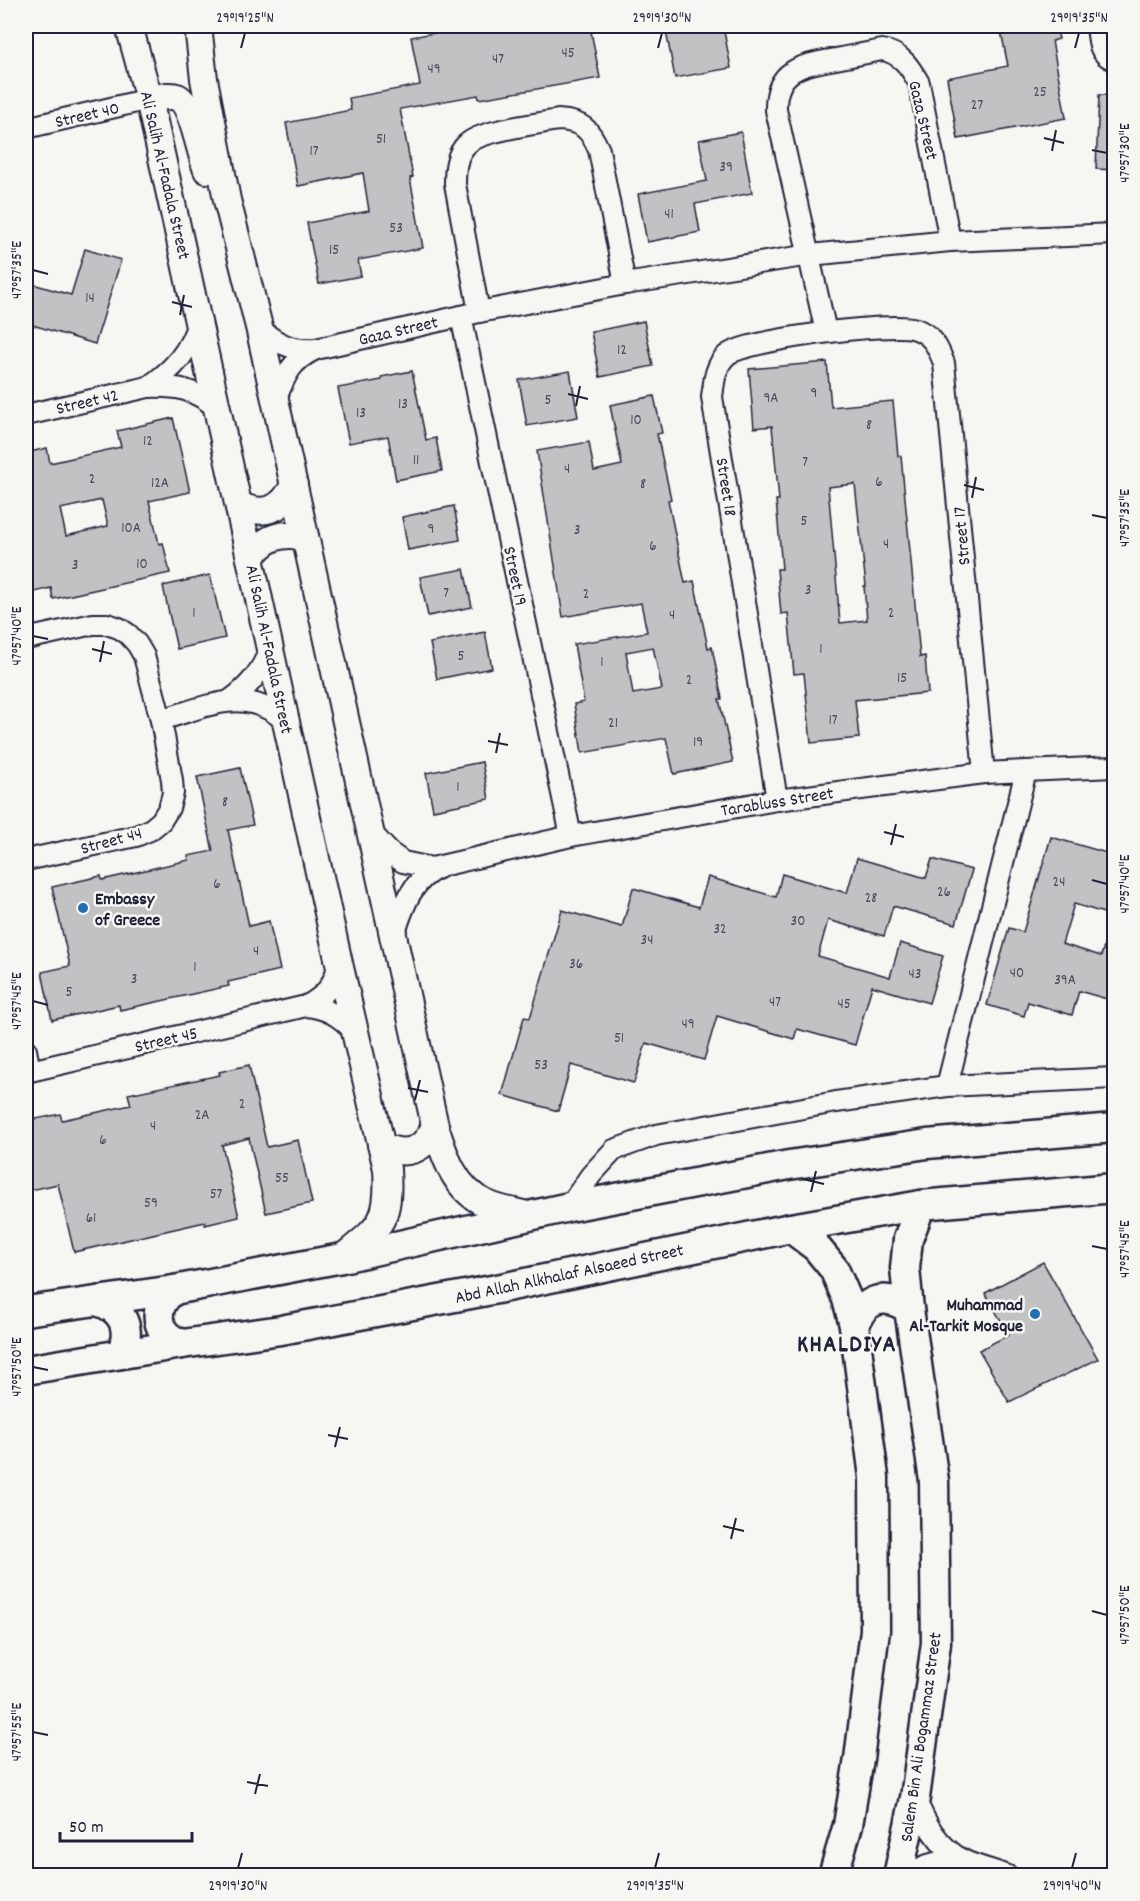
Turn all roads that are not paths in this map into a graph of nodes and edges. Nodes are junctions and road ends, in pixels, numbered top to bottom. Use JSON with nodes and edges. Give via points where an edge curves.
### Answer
{"nodes":[{"id":1,"x":129,"y":26,"type":"edge"},
{"id":2,"x":198,"y":26,"type":"edge"},
{"id":3,"x":1097,"y":26,"type":"edge"},
{"id":4,"x":1114,"y":60,"type":"edge"},
{"id":5,"x":149,"y":99,"type":"junction"},
{"id":6,"x":26,"y":128,"type":"edge"},
{"id":7,"x":228,"y":201,"type":"junction"},
{"id":8,"x":1114,"y":234,"type":"edge"},
{"id":9,"x":950,"y":241,"type":"junction"},
{"id":10,"x":810,"y":255,"type":"junction"},
{"id":11,"x":625,"y":284,"type":"junction"},
{"id":12,"x":470,"y":314,"type":"junction"},
{"id":13,"x":199,"y":320,"type":"junction"},
{"id":14,"x":259,"y":327,"type":"junction"},
{"id":15,"x":826,"y":332,"type":"junction"},
{"id":16,"x":316,"y":349,"type":"junction"},
{"id":17,"x":148,"y":387,"type":"junction"},
{"id":18,"x":275,"y":401,"type":"junction"},
{"id":19,"x":218,"y":409,"type":"junction"},
{"id":20,"x":26,"y":415,"type":"edge"},
{"id":21,"x":294,"y":485,"type":"junction"},
{"id":22,"x":239,"y":505,"type":"junction"},
{"id":23,"x":305,"y":537,"type":"junction"},
{"id":24,"x":250,"y":558,"type":"junction"},
{"id":25,"x":26,"y":639,"type":"edge"},
{"id":26,"x":270,"y":649,"type":"junction"},
{"id":27,"x":228,"y":701,"type":"junction"},
{"id":28,"x":161,"y":720,"type":"junction"},
{"id":29,"x":285,"y":721,"type":"junction"},
{"id":30,"x":1114,"y":767,"type":"edge"},
{"id":31,"x":1026,"y":771,"type":"junction"},
{"id":32,"x":984,"y":773,"type":"junction"},
{"id":33,"x":777,"y":800,"type":"junction"},
{"id":34,"x":369,"y":828,"type":"junction"},
{"id":35,"x":571,"y":836,"type":"junction"},
{"id":36,"x":26,"y":860,"type":"edge"},
{"id":37,"x":444,"y":867,"type":"junction"},
{"id":38,"x":393,"y":938,"type":"junction"},
{"id":39,"x":339,"y":963,"type":"junction"},
{"id":40,"x":306,"y":1006,"type":"junction"},
{"id":41,"x":354,"y":1031,"type":"junction"},
{"id":42,"x":26,"y":1050,"type":"edge"},
{"id":43,"x":28,"y":1071,"type":"edge"},
{"id":44,"x":1114,"y":1078,"type":"edge"},
{"id":45,"x":947,"y":1086,"type":"junction"},
{"id":46,"x":435,"y":1126,"type":"junction"},
{"id":47,"x":1111,"y":1130,"type":"edge"},
{"id":48,"x":381,"y":1145,"type":"junction"},
{"id":49,"x":1110,"y":1186,"type":"edge"},
{"id":50,"x":921,"y":1206,"type":"junction"},
{"id":51,"x":569,"y":1207,"type":"junction"},
{"id":52,"x":531,"y":1216,"type":"junction"},
{"id":53,"x":791,"y":1228,"type":"junction"},
{"id":54,"x":342,"y":1258,"type":"junction"},
{"id":55,"x":174,"y":1290,"type":"junction"},
{"id":56,"x":97,"y":1301,"type":"junction"},
{"id":57,"x":909,"y":1309,"type":"junction"},
{"id":58,"x":26,"y":1311,"type":"edge"},
{"id":59,"x":854,"y":1325,"type":"junction"},
{"id":60,"x":182,"y":1344,"type":"junction"},
{"id":61,"x":121,"y":1354,"type":"junction"},
{"id":62,"x":26,"y":1370,"type":"edge"},
{"id":63,"x":915,"y":1798,"type":"junction"},
{"id":64,"x":963,"y":1860,"type":"junction"},
{"id":65,"x":833,"y":1875,"type":"edge"},
{"id":66,"x":898,"y":1875,"type":"edge"},
{"id":67,"x":909,"y":1875,"type":"edge"},
{"id":68,"x":1008,"y":1875,"type":"edge"}],
"edges":[{"from":1,"to":5,"type":"street","name":"Ali Salih Al-Fadala Street"},
{"from":2,"to":7,"type":"street","via":[[204,79]]},
{"from":3,"to":4,"type":"street","via":[[1099,47]]},
{"from":5,"to":6,"type":"street","name":"Street 40"},
{"from":5,"to":7,"type":"street","via":[[171,96],[184,102],[206,168]]},
{"from":5,"to":13,"type":"street","name":"Ali Salih Al-Fadala Street"},
{"from":7,"to":14,"type":"street"},
{"from":8,"to":9,"type":"street","name":"Gaza Street"},
{"from":9,"to":10,"type":"street","name":"Gaza Street"},
{"from":9,"to":10,"type":"street","name":"Gaza Street","via":[[919,83],[902,58],[882,50],[801,65],[780,85],[777,110]]},
{"from":10,"to":11,"type":"street","name":"Gaza Street"},
{"from":10,"to":15,"type":"street"},
{"from":11,"to":12,"type":"street","name":"Gaza Street"},
{"from":11,"to":12,"type":"street","via":[[593,135],[571,120],[558,120],[484,135],[465,145],[458,158],[455,184]]},
{"from":12,"to":16,"type":"street","name":"Gaza Street"},
{"from":12,"to":35,"type":"street","name":"Street 19"},
{"from":13,"to":17,"type":"street","name":"Street 42","via":[[185,352]]},
{"from":13,"to":19,"type":"street","name":"Ali Salih Al-Fadala Street"},
{"from":14,"to":16,"type":"street","name":"Gaza Street","via":[[287,347]]},
{"from":14,"to":18,"type":"street"},
{"from":15,"to":32,"type":"street","name":"Street 17","via":[[904,327],[918,330],[937,345],[944,363]]},
{"from":15,"to":33,"type":"street","name":"Street 18","via":[[728,354],[719,364],[712,397]]},
{"from":16,"to":18,"type":"street","name":"Gaza Street","via":[[291,366]]},
{"from":17,"to":19,"type":"street","name":"Street 42","via":[[190,391]]},
{"from":17,"to":20,"type":"street","name":"Street 42"},
{"from":18,"to":21,"type":"street"},
{"from":19,"to":22,"type":"street","name":"Ali Salih Al-Fadala Street"},
{"from":21,"to":22,"type":"street","via":[[289,496],[271,509],[260,512]]},
{"from":21,"to":23,"type":"street"},
{"from":22,"to":24,"type":"street","name":"Ali Salih Al-Fadala Street"},
{"from":23,"to":24,"type":"street","via":[[274,537]]},
{"from":23,"to":34,"type":"street"},
{"from":24,"to":26,"type":"street","name":"Ali Salih Al-Fadala Street"},
{"from":25,"to":28,"type":"street","name":"Street 44","via":[[93,624],[119,628],[138,644],[144,656]]},
{"from":26,"to":27,"type":"street","via":[[252,682]]},
{"from":26,"to":29,"type":"street","name":"Ali Salih Al-Fadala Street"},
{"from":27,"to":28,"type":"street"},
{"from":27,"to":29,"type":"street","via":[[255,703]]},
{"from":28,"to":36,"type":"street","name":"Street 44","via":[[172,794],[160,821],[136,836]]},
{"from":29,"to":39,"type":"street","name":"Ali Salih Al-Fadala Street"},
{"from":30,"to":31,"type":"street","name":"Tarabluss Street"},
{"from":31,"to":32,"type":"street","name":"Tarabluss Street"},
{"from":31,"to":45,"type":"street"},
{"from":32,"to":33,"type":"street","name":"Tarabluss Street"},
{"from":33,"to":35,"type":"street","name":"Tarabluss Street"},
{"from":34,"to":37,"type":"street","name":"Tarabluss Street","via":[[403,862]]},
{"from":34,"to":38,"type":"street"},
{"from":35,"to":37,"type":"street","name":"Tarabluss Street"},
{"from":37,"to":38,"type":"street","name":"Tarabluss Street","via":[[417,882]]},
{"from":38,"to":46,"type":"street"},
{"from":39,"to":40,"type":"street","name":"Street 45","via":[[330,987],[319,1000]]},
{"from":39,"to":41,"type":"street","name":"Ali Salih Al-Fadala Street"},
{"from":40,"to":41,"type":"street","name":"Street 45","via":[[335,1013]]},
{"from":40,"to":43,"type":"street","name":"Street 45"},
{"from":41,"to":48,"type":"street","name":"Ali Salih Al-Fadala Street"},
{"from":42,"to":43,"type":"street"},
{"from":44,"to":45,"type":"street"},
{"from":45,"to":51,"type":"street","via":[[656,1135],[614,1149]]},
{"from":46,"to":48,"type":"street","via":[[431,1136],[414,1150],[403,1152]]},
{"from":46,"to":52,"type":"street","via":[[453,1173],[467,1191],[483,1203]]},
{"from":47,"to":51,"type":"main road","via":[[927,1144],[789,1165]]},
{"from":48,"to":54,"type":"street","name":"Ali Salih Al-Fadala Street","via":[[387,1178],[386,1211],[376,1228]]},
{"from":49,"to":50,"type":"main road","name":"Abd Allah Alkhalaf Alsaeed Street"},
{"from":50,"to":53,"type":"main road","name":"Abd Allah Alkhalaf Alsaeed Street"},
{"from":50,"to":57,"type":"main road","name":"Salem Bin Ali Bogammaz Street","via":[[908,1239],[904,1268]]},
{"from":51,"to":52,"type":"main road"},
{"from":52,"to":54,"type":"main road"},
{"from":53,"to":59,"type":"main road","via":[[816,1247],[834,1269]]},
{"from":53,"to":60,"type":"main road","name":"Abd Allah Alkhalaf Alsaeed Street","via":[[482,1292],[281,1330]]},
{"from":54,"to":55,"type":"main road"},
{"from":55,"to":56,"type":"main road"},
{"from":55,"to":60,"type":"main road","via":[[162,1302],[159,1320],[166,1336]]},
{"from":56,"to":58,"type":"main road"},
{"from":56,"to":61,"type":"main road","via":[[108,1304],[124,1321],[126,1344]]},
{"from":57,"to":59,"type":"main road","via":[[897,1301],[870,1303]]},
{"from":57,"to":63,"type":"main road","name":"Salem Bin Ali Bogammaz Street","via":[[933,1481],[936,1643]]},
{"from":59,"to":65,"type":"main road","via":[[874,1477],[875,1630],[848,1825]]},
{"from":60,"to":61,"type":"main road","name":"Abd Allah Alkhalaf Alsaeed Street"},
{"from":61,"to":62,"type":"main road","name":"Abd Allah Alkhalaf Alsaeed Street"},
{"from":63,"to":64,"type":"street","via":[[941,1843]]},
{"from":63,"to":66,"type":"main road","name":"Salem Bin Ali Bogammaz Street"},
{"from":64,"to":67,"type":"street","via":[[937,1862]]},
{"from":64,"to":68,"type":"street"}]}
